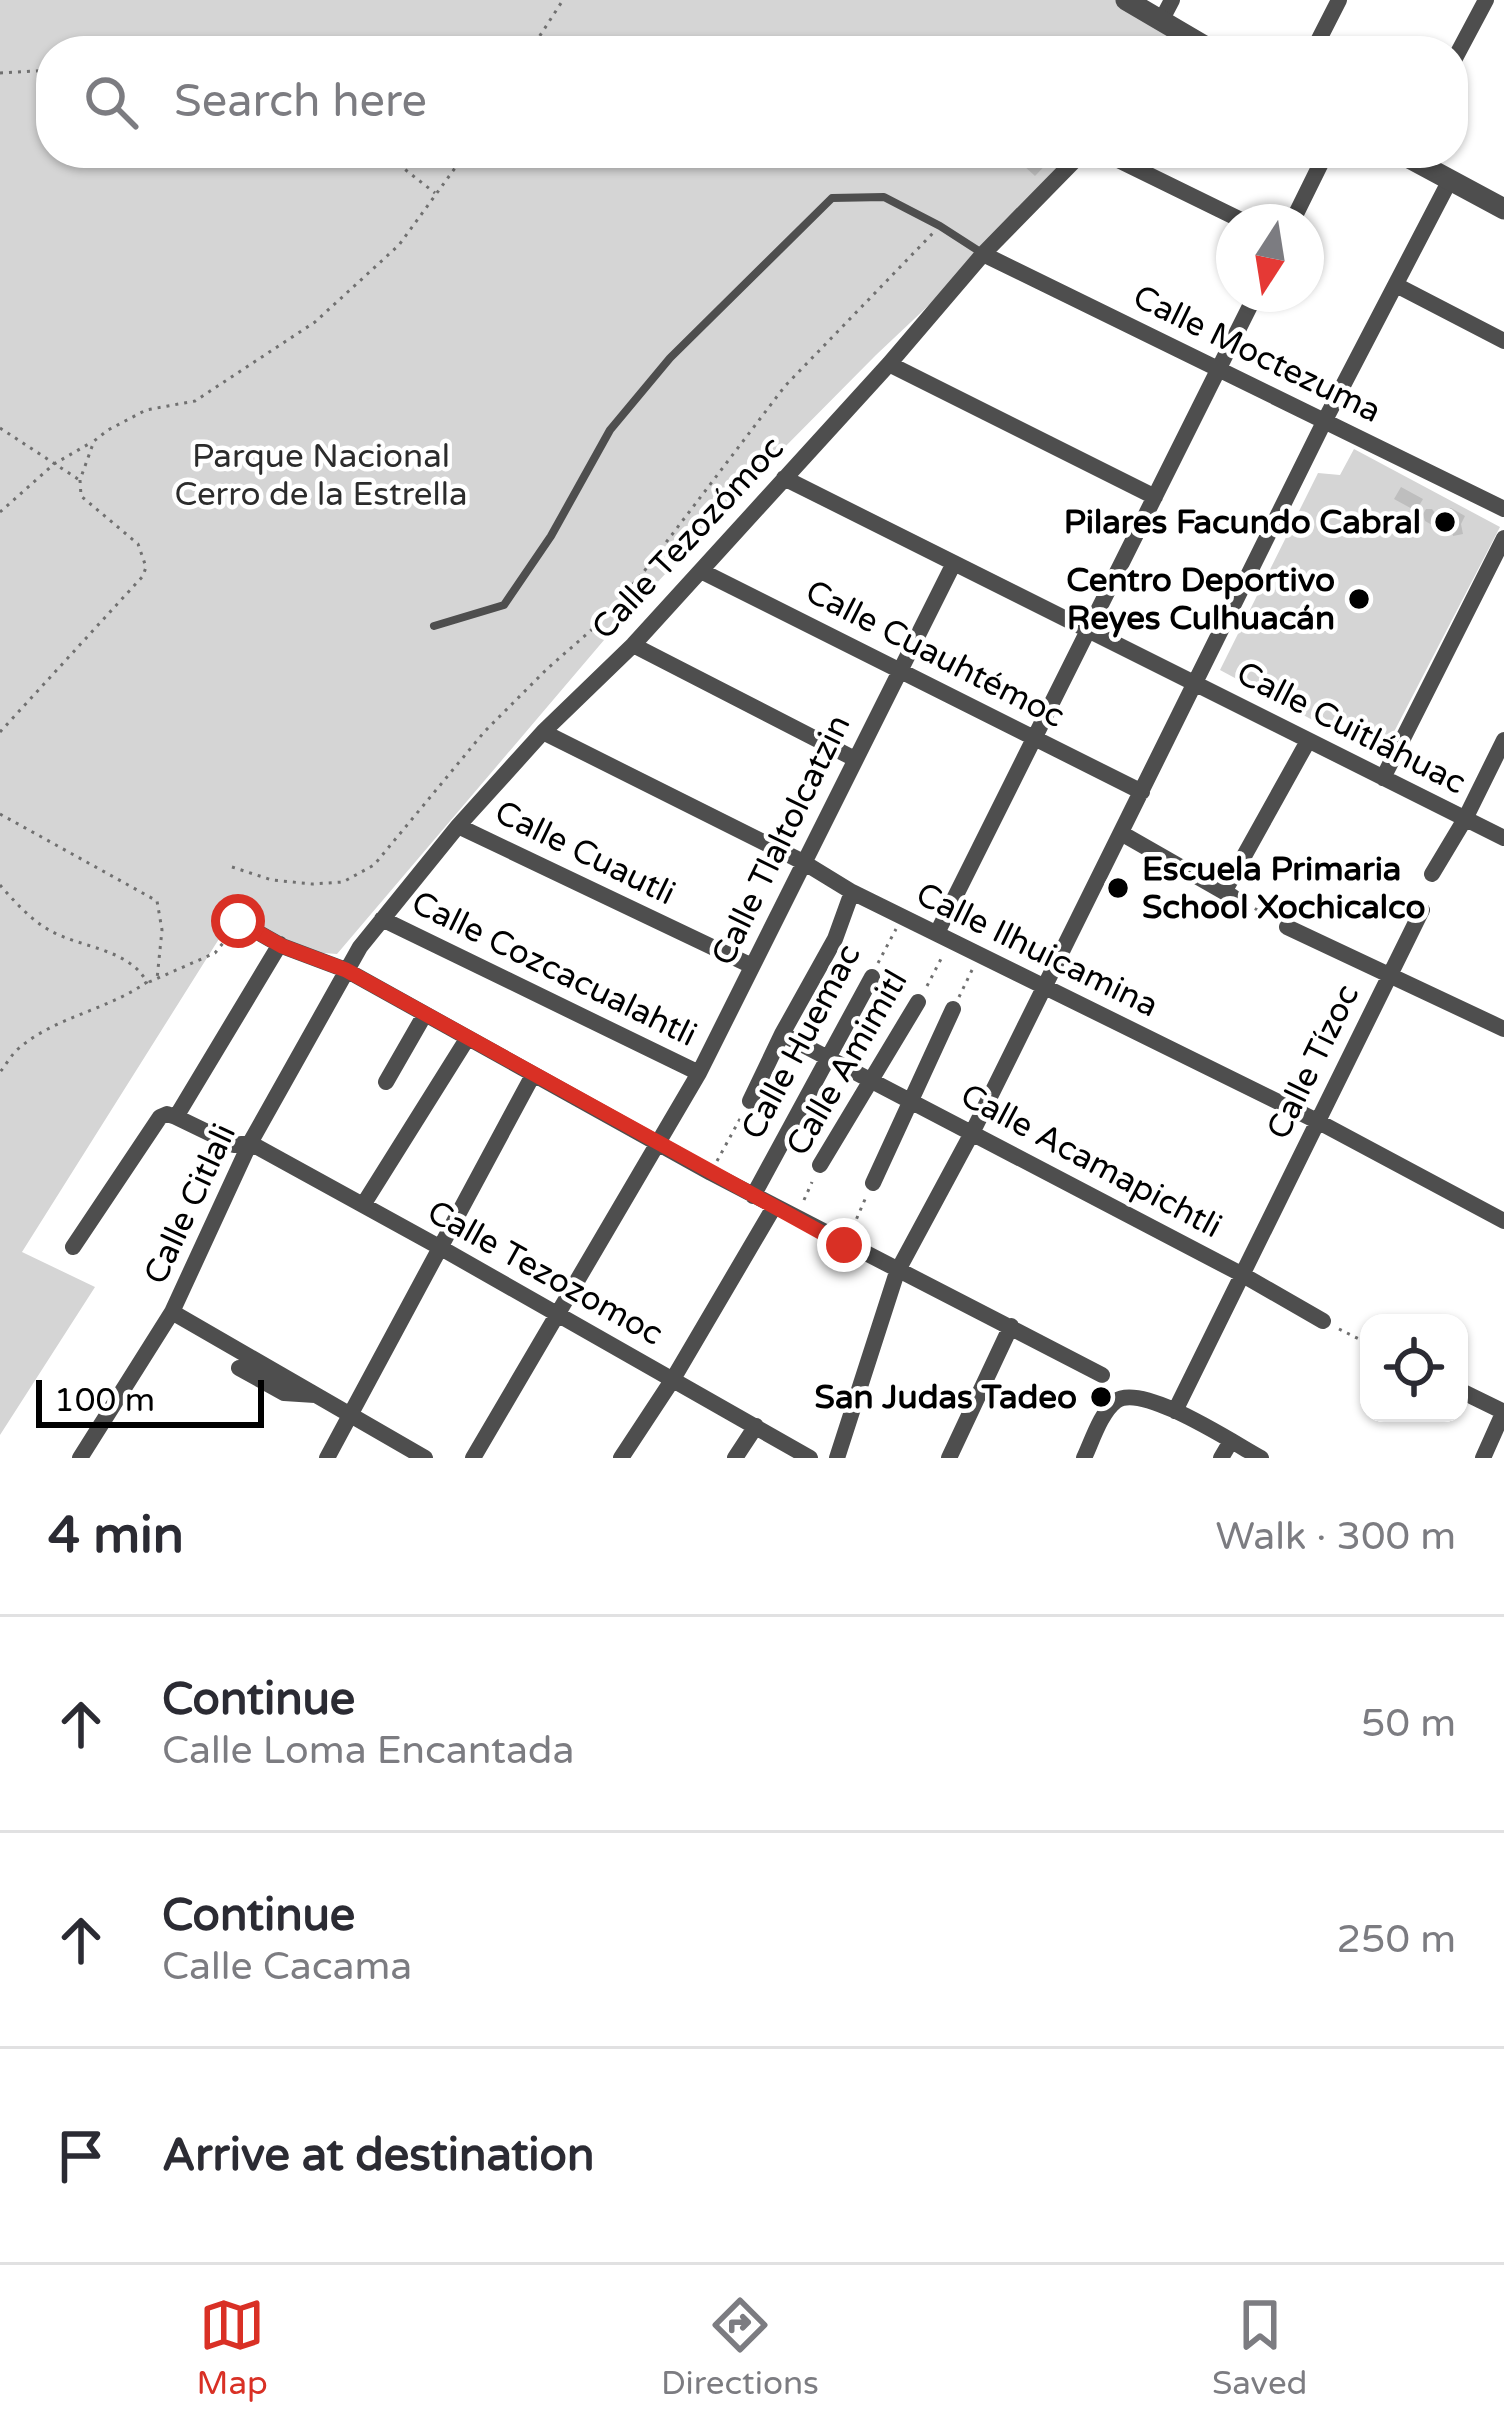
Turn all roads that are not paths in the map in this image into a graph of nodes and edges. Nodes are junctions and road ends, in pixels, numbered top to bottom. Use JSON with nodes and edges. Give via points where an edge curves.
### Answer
{"nodes":[{"id":1,"x":1126,"y":0,"type":"edge"},
{"id":2,"x":1339,"y":0,"type":"edge"},
{"id":3,"x":1486,"y":0,"type":"edge"},
{"id":4,"x":1166,"y":10,"type":"edge"},
{"id":5,"x":1321,"y":36,"type":"edge"},
{"id":6,"x":1467,"y":36,"type":"edge"},
{"id":7,"x":1067,"y":168,"type":"edge"},
{"id":8,"x":1135,"y":168,"type":"edge"},
{"id":9,"x":1319,"y":168,"type":"edge"},
{"id":10,"x":1429,"y":168,"type":"edge"},
{"id":11,"x":1450,"y":179,"type":"junction"},
{"id":12,"x":1301,"y":204,"type":"edge"},
{"id":13,"x":1216,"y":208,"type":"edge"},
{"id":14,"x":1504,"y":209,"type":"edge"},
{"id":15,"x":983,"y":254,"type":"junction"},
{"id":16,"x":1396,"y":285,"type":"junction"},
{"id":17,"x":1247,"y":312,"type":"edge"},
{"id":18,"x":1504,"y":340,"type":"edge"},
{"id":19,"x":889,"y":364,"type":"junction"},
{"id":20,"x":1219,"y":370,"type":"junction"},
{"id":21,"x":1325,"y":420,"type":"junction"},
{"id":22,"x":784,"y":478,"type":"junction"},
{"id":23,"x":1155,"y":497,"type":"junction"},
{"id":24,"x":1504,"y":509,"type":"edge"},
{"id":25,"x":1504,"y":538,"type":"edge"},
{"id":26,"x":954,"y":563,"type":"junction"},
{"id":27,"x":701,"y":571,"type":"junction"},
{"id":28,"x":434,"y":626,"type":"dead end"},
{"id":29,"x":1088,"y":630,"type":"junction"},
{"id":30,"x":633,"y":645,"type":"junction"},
{"id":31,"x":898,"y":670,"type":"junction"},
{"id":32,"x":1196,"y":683,"type":"junction"},
{"id":33,"x":543,"y":732,"type":"junction"},
{"id":34,"x":1036,"y":738,"type":"junction"},
{"id":35,"x":1504,"y":740,"type":"edge"},
{"id":36,"x":1308,"y":741,"type":"junction"},
{"id":37,"x":855,"y":759,"type":"junction"},
{"id":38,"x":1383,"y":778,"type":"junction"},
{"id":39,"x":1142,"y":792,"type":"junction"},
{"id":40,"x":1465,"y":819,"type":"junction"},
{"id":41,"x":458,"y":826,"type":"junction"},
{"id":42,"x":1121,"y":833,"type":"junction"},
{"id":43,"x":1504,"y":838,"type":"edge"},
{"id":44,"x":803,"y":862,"type":"junction"},
{"id":45,"x":1432,"y":874,"type":"dead end"},
{"id":46,"x":852,"y":892,"type":"junction"},
{"id":47,"x":1422,"y":910,"type":"dead end"},
{"id":48,"x":382,"y":919,"type":"junction"},
{"id":49,"x":239,"y":921,"type":"road end"},
{"id":50,"x":1287,"y":927,"type":"road end"},
{"id":51,"x":944,"y":936,"type":"junction"},
{"id":52,"x":280,"y":944,"type":"junction"},
{"id":53,"x":752,"y":966,"type":"junction"},
{"id":54,"x":346,"y":970,"type":"junction"},
{"id":55,"x":1390,"y":974,"type":"junction"},
{"id":56,"x":872,"y":977,"type":"road end"},
{"id":57,"x":1046,"y":988,"type":"junction"},
{"id":58,"x":918,"y":1002,"type":"road end"},
{"id":59,"x":953,"y":1009,"type":"road end"},
{"id":60,"x":425,"y":1014,"type":"junction"},
{"id":61,"x":1504,"y":1029,"type":"edge"},
{"id":62,"x":782,"y":1034,"type":"junction"},
{"id":63,"x":467,"y":1039,"type":"junction"},
{"id":64,"x":827,"y":1059,"type":"junction"},
{"id":65,"x":699,"y":1073,"type":"junction"},
{"id":66,"x":533,"y":1076,"type":"junction"},
{"id":67,"x":870,"y":1080,"type":"junction"},
{"id":68,"x":386,"y":1082,"type":"dead end"},
{"id":69,"x":749,"y":1101,"type":"road end"},
{"id":70,"x":910,"y":1101,"type":"junction"},
{"id":71,"x":176,"y":1117,"type":"junction"},
{"id":72,"x":1317,"y":1121,"type":"junction"},
{"id":73,"x":973,"y":1131,"type":"junction"},
{"id":74,"x":659,"y":1142,"type":"junction"},
{"id":75,"x":250,"y":1143,"type":"junction"},
{"id":76,"x":820,"y":1166,"type":"road end"},
{"id":77,"x":873,"y":1184,"type":"road end"},
{"id":78,"x":753,"y":1196,"type":"junction"},
{"id":79,"x":363,"y":1205,"type":"junction"},
{"id":80,"x":774,"y":1207,"type":"junction"},
{"id":81,"x":1504,"y":1221,"type":"edge"},
{"id":82,"x":73,"y":1247,"type":"dead end"},
{"id":83,"x":441,"y":1248,"type":"junction"},
{"id":84,"x":897,"y":1272,"type":"junction"},
{"id":85,"x":1244,"y":1274,"type":"junction"},
{"id":86,"x":172,"y":1312,"type":"junction"},
{"id":87,"x":557,"y":1314,"type":"junction"},
{"id":88,"x":1323,"y":1321,"type":"road end"},
{"id":89,"x":1011,"y":1326,"type":"junction"},
{"id":90,"x":238,"y":1368,"type":"dead end"},
{"id":91,"x":1102,"y":1375,"type":"dead end"},
{"id":92,"x":673,"y":1379,"type":"junction"},
{"id":93,"x":1468,"y":1394,"type":"edge"},
{"id":94,"x":319,"y":1395,"type":"junction"},
{"id":95,"x":1175,"y":1411,"type":"junction"},
{"id":96,"x":1504,"y":1412,"type":"edge"},
{"id":97,"x":351,"y":1414,"type":"junction"},
{"id":98,"x":756,"y":1426,"type":"junction"},
{"id":99,"x":1231,"y":1441,"type":"junction"},
{"id":100,"x":414,"y":1455,"type":"edge"},
{"id":101,"x":80,"y":1458,"type":"edge"},
{"id":102,"x":327,"y":1458,"type":"edge"},
{"id":103,"x":473,"y":1458,"type":"edge"},
{"id":104,"x":621,"y":1458,"type":"edge"},
{"id":105,"x":735,"y":1458,"type":"edge"},
{"id":106,"x":810,"y":1458,"type":"edge"},
{"id":107,"x":837,"y":1458,"type":"edge"},
{"id":108,"x":949,"y":1458,"type":"edge"},
{"id":109,"x":1084,"y":1458,"type":"edge"},
{"id":110,"x":1221,"y":1458,"type":"edge"},
{"id":111,"x":1261,"y":1458,"type":"edge"},
{"id":112,"x":1483,"y":1458,"type":"edge"}],
"edges":[{"from":1,"to":4,"type":"street"},
{"from":2,"to":5,"type":"street"},
{"from":3,"to":6,"type":"street"},
{"from":7,"to":15,"type":"street","name":"Calle Tezozómoc"},
{"from":8,"to":13,"type":"street"},
{"from":9,"to":12,"type":"street"},
{"from":10,"to":11,"type":"street"},
{"from":11,"to":14,"type":"street"},
{"from":11,"to":16,"type":"street"},
{"from":15,"to":19,"type":"street","name":"Calle Tezozómoc"},
{"from":15,"to":20,"type":"street","name":"Calle Moctezuma"},
{"from":15,"to":28,"type":"lane","via":[[884,197],[832,198],[670,358],[610,430],[504,604]]},
{"from":16,"to":18,"type":"street"},
{"from":16,"to":21,"type":"street"},
{"from":17,"to":20,"type":"street"},
{"from":19,"to":22,"type":"street","name":"Calle Tezozómoc"},
{"from":19,"to":23,"type":"street"},
{"from":20,"to":21,"type":"street","name":"Calle Moctezuma"},
{"from":20,"to":23,"type":"street"},
{"from":21,"to":24,"type":"street","name":"Calle Moctezuma"},
{"from":21,"to":32,"type":"street"},
{"from":22,"to":26,"type":"street","name":"Calle Cuitláhuac"},
{"from":22,"to":27,"type":"street","name":"Calle Tezozómoc"},
{"from":23,"to":29,"type":"street"},
{"from":25,"to":38,"type":"street"},
{"from":26,"to":29,"type":"street","name":"Calle Cuitláhuac"},
{"from":26,"to":31,"type":"street","name":"Calle Tlaltolcatzin"},
{"from":27,"to":30,"type":"street","name":"Calle Tezozómoc"},
{"from":27,"to":31,"type":"street","name":"Calle Cuauhtémoc"},
{"from":29,"to":32,"type":"street","name":"Calle Cuitláhuac"},
{"from":29,"to":34,"type":"street"},
{"from":30,"to":33,"type":"street","name":"Calle Tezozómoc"},
{"from":30,"to":37,"type":"street"},
{"from":31,"to":34,"type":"street","name":"Calle Cuauhtémoc"},
{"from":31,"to":37,"type":"street","name":"Calle Tlaltolcatzin"},
{"from":32,"to":36,"type":"street","name":"Calle Cuitláhuac"},
{"from":32,"to":39,"type":"street"},
{"from":33,"to":41,"type":"street","name":"Calle Tezozómoc"},
{"from":33,"to":44,"type":"street","name":"Calle Ilhuicamina"},
{"from":34,"to":39,"type":"street","name":"Calle Cuauhtémoc"},
{"from":34,"to":51,"type":"street"},
{"from":35,"to":40,"type":"street"},
{"from":36,"to":38,"type":"street","name":"Calle Cuitláhuac"},
{"from":36,"to":42,"type":"street","via":[[1229,895]]},
{"from":37,"to":44,"type":"street","name":"Calle Tlaltolcatzin"},
{"from":38,"to":40,"type":"street","name":"Calle Cuitláhuac"},
{"from":39,"to":42,"type":"street"},
{"from":40,"to":43,"type":"street","name":"Calle Cuitláhuac"},
{"from":40,"to":45,"type":"street"},
{"from":41,"to":48,"type":"street","name":"Calle Tezozómoc"},
{"from":41,"to":53,"type":"street","name":"Calle Cuautli"},
{"from":42,"to":57,"type":"street"},
{"from":44,"to":46,"type":"street","name":"Calle Ilhuicamina"},
{"from":44,"to":53,"type":"street","name":"Calle Tlaltolcatzin"},
{"from":46,"to":51,"type":"street","name":"Calle Ilhuicamina"},
{"from":46,"to":62,"type":"street","via":[[836,939]]},
{"from":47,"to":55,"type":"street","name":"Calle Tízoc"},
{"from":48,"to":54,"type":"street","name":"Calle Tezozómoc"},
{"from":48,"to":65,"type":"street","name":"Calle Cozcacualahtli"},
{"from":49,"to":52,"type":"street"},
{"from":50,"to":55,"type":"street"},
{"from":51,"to":57,"type":"street","name":"Calle Ilhuicamina"},
{"from":52,"to":54,"type":"street"},
{"from":52,"to":71,"type":"street"},
{"from":53,"to":65,"type":"street","name":"Calle Tlaltolcatzin"},
{"from":54,"to":60,"type":"street"},
{"from":54,"to":75,"type":"street","name":"Calle Citlali"},
{"from":55,"to":61,"type":"street"},
{"from":55,"to":72,"type":"street","name":"Calle Tízoc"},
{"from":56,"to":64,"type":"street","name":"Calle Huemac"},
{"from":57,"to":72,"type":"street","name":"Calle Ilhuicamina"},
{"from":57,"to":73,"type":"street"},
{"from":58,"to":67,"type":"street","name":"Calle Amimitl"},
{"from":59,"to":70,"type":"street"},
{"from":60,"to":63,"type":"street"},
{"from":60,"to":68,"type":"street"},
{"from":62,"to":64,"type":"street","name":"Calle Acamapichtli"},
{"from":62,"to":69,"type":"street"},
{"from":63,"to":66,"type":"street"},
{"from":63,"to":79,"type":"street"},
{"from":64,"to":67,"type":"street","name":"Calle Acamapichtli"},
{"from":64,"to":78,"type":"street","name":"Calle Huemac"},
{"from":65,"to":74,"type":"street","name":"Calle Tlaltolcatzin"},
{"from":66,"to":74,"type":"street"},
{"from":66,"to":83,"type":"street"},
{"from":67,"to":70,"type":"street","name":"Calle Acamapichtli"},
{"from":67,"to":76,"type":"street","name":"Calle Amimitl"},
{"from":70,"to":73,"type":"street","name":"Calle Acamapichtli"},
{"from":70,"to":77,"type":"street"},
{"from":71,"to":75,"type":"street","name":"Calle Tezozomoc","via":[[234,1145]]},
{"from":71,"to":82,"type":"street","via":[[160,1118]]},
{"from":72,"to":81,"type":"street","name":"Calle Ilhuicamina"},
{"from":72,"to":85,"type":"street","name":"Calle Tízoc"},
{"from":73,"to":84,"type":"street"},
{"from":73,"to":85,"type":"street","name":"Calle Acamapichtli"},
{"from":74,"to":78,"type":"street"},
{"from":74,"to":87,"type":"street","name":"Calle Tlaltolcatzin"},
{"from":75,"to":79,"type":"street","name":"Calle Tezozomoc"},
{"from":75,"to":86,"type":"street","name":"Calle Citlali"},
{"from":78,"to":80,"type":"street"},
{"from":79,"to":83,"type":"street","name":"Calle Tezozomoc"},
{"from":80,"to":84,"type":"street"},
{"from":80,"to":92,"type":"street"},
{"from":83,"to":87,"type":"street","name":"Calle Tezozomoc"},
{"from":83,"to":97,"type":"street"},
{"from":84,"to":89,"type":"street"},
{"from":84,"to":107,"type":"street"},
{"from":85,"to":88,"type":"street","name":"Calle Acamapichtli"},
{"from":85,"to":95,"type":"street","name":"Calle Tízoc"},
{"from":86,"to":94,"type":"street"},
{"from":86,"to":101,"type":"street","name":"Calle Citlali"},
{"from":87,"to":92,"type":"street","name":"Calle Tezozomoc"},
{"from":87,"to":103,"type":"street","name":"Calle Tlaltolcatzin"},
{"from":89,"to":91,"type":"street"},
{"from":89,"to":108,"type":"street"},
{"from":90,"to":94,"type":"street","via":[[284,1393]]},
{"from":92,"to":98,"type":"street","name":"Calle Tezozomoc"},
{"from":92,"to":104,"type":"street"},
{"from":93,"to":96,"type":"street"},
{"from":94,"to":97,"type":"street"},
{"from":95,"to":99,"type":"street"},
{"from":95,"to":109,"type":"street","via":[[1122,1398]]},
{"from":96,"to":112,"type":"street"},
{"from":97,"to":100,"type":"street"},
{"from":97,"to":102,"type":"street"},
{"from":98,"to":105,"type":"street"},
{"from":98,"to":106,"type":"street","name":"Calle Tezozomoc"},
{"from":99,"to":110,"type":"street"},
{"from":99,"to":111,"type":"street"}]}
